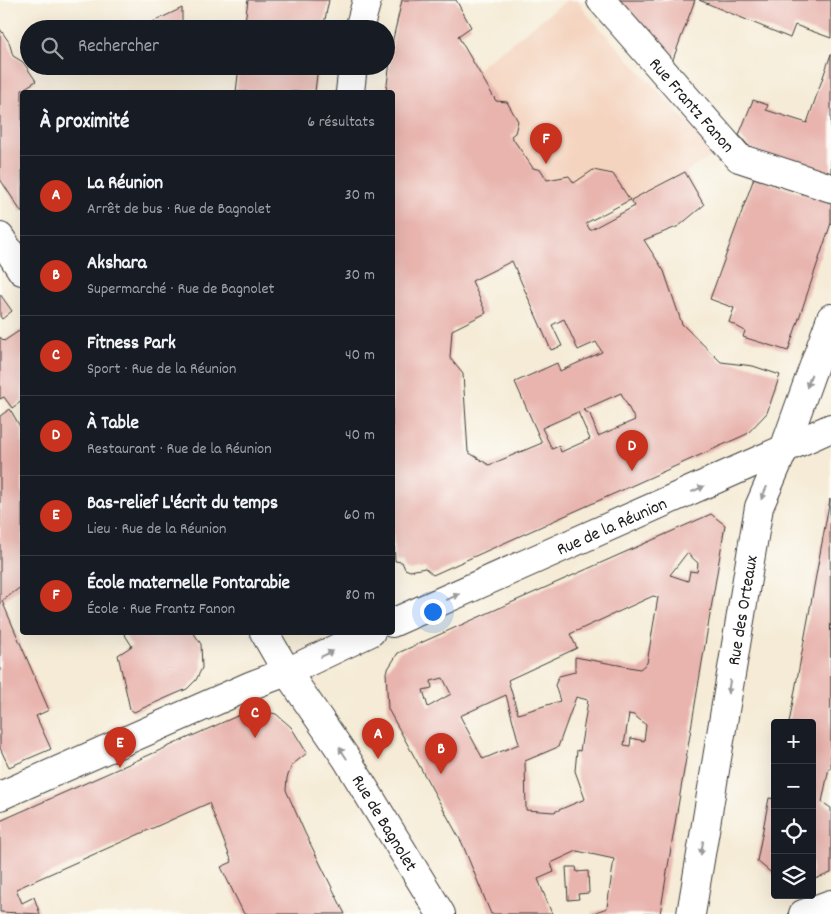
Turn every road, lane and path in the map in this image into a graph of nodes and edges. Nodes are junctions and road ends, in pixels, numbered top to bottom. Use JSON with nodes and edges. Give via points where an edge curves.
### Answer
{"nodes":[{"id":1,"x":366,"y":0,"type":"edge"},
{"id":2,"x":601,"y":0,"type":"edge"},
{"id":3,"x":361,"y":20,"type":"edge"},
{"id":4,"x":352,"y":75,"type":"edge"},
{"id":5,"x":350,"y":90,"type":"edge"},
{"id":6,"x":831,"y":188,"type":"edge"},
{"id":7,"x":0,"y":237,"type":"edge"},
{"id":8,"x":20,"y":268,"type":"edge"},
{"id":9,"x":831,"y":318,"type":"edge"},
{"id":10,"x":831,"y":428,"type":"edge"},
{"id":11,"x":784,"y":449,"type":"junction"},
{"id":12,"x":395,"y":622,"type":"edge"},
{"id":13,"x":266,"y":635,"type":"edge"},
{"id":14,"x":364,"y":635,"type":"edge"},
{"id":15,"x":287,"y":672,"type":"junction"},
{"id":16,"x":0,"y":796,"type":"edge"},
{"id":17,"x":831,"y":904,"type":"edge"},
{"id":18,"x":441,"y":914,"type":"edge"},
{"id":19,"x":691,"y":914,"type":"edge"},
{"id":20,"x":803,"y":914,"type":"edge"}],
"edges":[{"from":1,"to":3,"type":"street"},
{"from":2,"to":6,"type":"street","name":"Rue Frantz Fanon","via":[[739,158]]},
{"from":4,"to":5,"type":"street"},
{"from":7,"to":8,"type":"street"},
{"from":9,"to":11,"type":"street","name":"Rue des Orteaux","one_way":true},
{"from":10,"to":11,"type":"street","name":"Rue de la Réunion"},
{"from":12,"to":11,"type":"street","name":"Rue de la Réunion","one_way":true},
{"from":11,"to":19,"type":"street","name":"Rue des Orteaux","one_way":true,"via":[[758,507]]},
{"from":13,"to":15,"type":"street","name":"Rue de Bagnolet"},
{"from":15,"to":14,"type":"street","one_way":true},
{"from":15,"to":16,"type":"street"},
{"from":18,"to":15,"type":"street","name":"Rue de Bagnolet","one_way":true,"via":[[346,758]]},
{"from":17,"to":20,"type":"street"}]}
